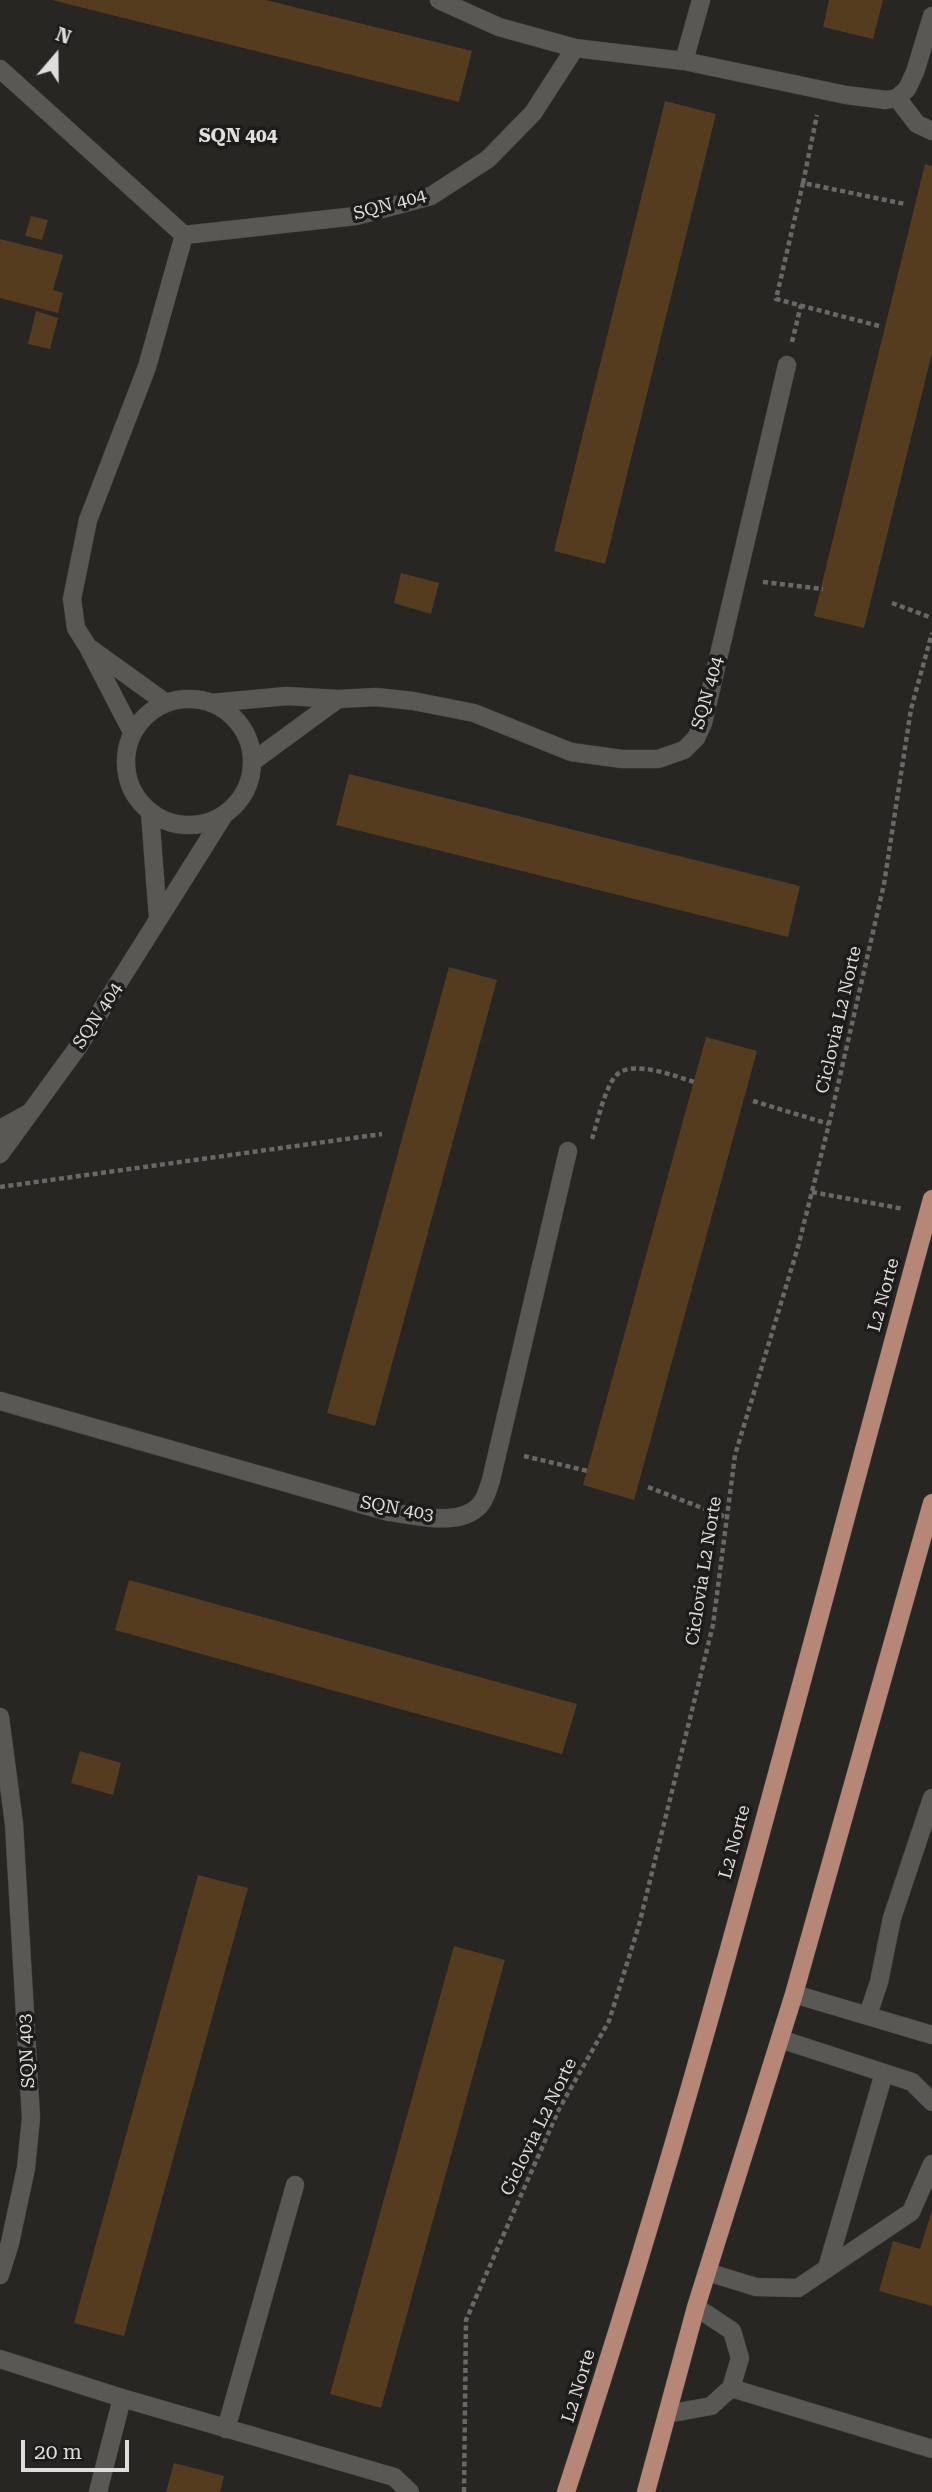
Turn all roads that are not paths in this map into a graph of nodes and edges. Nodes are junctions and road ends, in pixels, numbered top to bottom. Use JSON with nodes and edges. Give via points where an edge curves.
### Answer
{"nodes":[{"id":1,"x":439,"y":0,"type":"edge"},
{"id":2,"x":701,"y":0,"type":"edge"},
{"id":3,"x":932,"y":16,"type":"edge"},
{"id":4,"x":575,"y":48,"type":"junction"},
{"id":5,"x":684,"y":61,"type":"junction"},
{"id":6,"x":0,"y":69,"type":"edge"},
{"id":7,"x":897,"y":98,"type":"junction"},
{"id":8,"x":932,"y":131,"type":"edge"},
{"id":9,"x":184,"y":235,"type":"junction"},
{"id":10,"x":787,"y":365,"type":"road end"},
{"id":11,"x":89,"y":647,"type":"junction"},
{"id":12,"x":338,"y":699,"type":"junction"},
{"id":13,"x":166,"y":703,"type":"junction"},
{"id":14,"x":211,"y":703,"type":"junction"},
{"id":15,"x":132,"y":732,"type":"junction"},
{"id":16,"x":252,"y":762,"type":"junction"},
{"id":17,"x":150,"y":813,"type":"junction"},
{"id":18,"x":224,"y":815,"type":"junction"},
{"id":19,"x":158,"y":918,"type":"junction"},
{"id":20,"x":33,"y":1111,"type":"junction"},
{"id":21,"x":0,"y":1129,"type":"edge"},
{"id":22,"x":568,"y":1151,"type":"road end"},
{"id":23,"x":0,"y":1154,"type":"edge"},
{"id":24,"x":930,"y":1206,"type":"edge"},
{"id":25,"x":0,"y":1401,"type":"edge"},
{"id":26,"x":932,"y":1503,"type":"edge"},
{"id":27,"x":0,"y":1717,"type":"edge"},
{"id":28,"x":932,"y":1798,"type":"edge"},
{"id":29,"x":7,"y":1825,"type":"edge"},
{"id":30,"x":794,"y":1994,"type":"junction"},
{"id":31,"x":868,"y":2015,"type":"junction"},
{"id":32,"x":932,"y":2035,"type":"edge"},
{"id":33,"x":780,"y":2039,"type":"junction"},
{"id":34,"x":884,"y":2073,"type":"junction"},
{"id":35,"x":932,"y":2102,"type":"edge"},
{"id":36,"x":932,"y":2164,"type":"edge"},
{"id":37,"x":295,"y":2185,"type":"dead end"},
{"id":38,"x":827,"y":2267,"type":"junction"},
{"id":39,"x":707,"y":2272,"type":"junction"},
{"id":40,"x":0,"y":2275,"type":"edge"},
{"id":41,"x":696,"y":2308,"type":"junction"},
{"id":42,"x":0,"y":2359,"type":"edge"},
{"id":43,"x":731,"y":2388,"type":"junction"},
{"id":44,"x":122,"y":2398,"type":"junction"},
{"id":45,"x":667,"y":2414,"type":"junction"},
{"id":46,"x":226,"y":2429,"type":"junction"},
{"id":47,"x":932,"y":2449,"type":"edge"},
{"id":48,"x":98,"y":2492,"type":"edge"},
{"id":49,"x":410,"y":2492,"type":"edge"},
{"id":50,"x":566,"y":2492,"type":"edge"},
{"id":51,"x":646,"y":2492,"type":"edge"}],
"edges":[{"from":1,"to":4,"type":"street","via":[[499,27]]},
{"from":2,"to":5,"type":"street"},
{"from":3,"to":7,"type":"street","via":[[915,72]]},
{"from":4,"to":5,"type":"street"},
{"from":4,"to":9,"type":"street","name":"SQN 404","via":[[533,113],[488,159],[431,195],[356,216]]},
{"from":5,"to":7,"type":"street","via":[[872,99]]},
{"from":6,"to":9,"type":"street"},
{"from":7,"to":8,"type":"street","via":[[917,124]]},
{"from":9,"to":11,"type":"street","via":[[147,367],[88,520],[72,599],[76,628]]},
{"from":10,"to":12,"type":"street","name":"SQN 404","via":[[703,723],[684,750],[645,760],[571,752],[474,713],[376,697]]},
{"from":11,"to":13,"type":"street"},
{"from":11,"to":15,"type":"street"},
{"from":12,"to":14,"type":"street","name":"SQN 404","via":[[288,696]]},
{"from":12,"to":16,"type":"street"},
{"from":13,"to":14,"type":"street","via":[[188,698]]},
{"from":13,"to":15,"type":"street","via":[[146,715]]},
{"from":14,"to":16,"type":"street","via":[[232,716],[247,737]]},
{"from":15,"to":17,"type":"street","via":[[125,753],[126,776]]},
{"from":16,"to":18,"type":"street","via":[[249,783]]},
{"from":17,"to":18,"type":"street","via":[[174,824],[200,824]]},
{"from":17,"to":19,"type":"street"},
{"from":18,"to":19,"type":"street","name":"SQN 404"},
{"from":19,"to":20,"type":"street","name":"SQN 404"},
{"from":20,"to":21,"type":"street","name":"SQN 404"},
{"from":20,"to":23,"type":"street","name":"SQN 404"},
{"from":22,"to":25,"type":"street","name":"SQN 403","via":[[491,1480],[479,1506],[464,1516],[389,1511]]},
{"from":24,"to":50,"type":"main road","name":"L2 Norte","via":[[715,1996],[603,2381]]},
{"from":26,"to":30,"type":"main road"},
{"from":27,"to":29,"type":"street","name":"SQN 403"},
{"from":28,"to":31,"type":"street","via":[[892,1919]]},
{"from":29,"to":40,"type":"street","name":"SQN 403","via":[[31,2118],[26,2168]]},
{"from":30,"to":31,"type":"street"},
{"from":30,"to":33,"type":"main road"},
{"from":31,"to":32,"type":"street"},
{"from":33,"to":34,"type":"street"},
{"from":33,"to":39,"type":"main road"},
{"from":34,"to":35,"type":"street","via":[[912,2081]]},
{"from":34,"to":38,"type":"street"},
{"from":36,"to":38,"type":"street","via":[[911,2212]]},
{"from":37,"to":46,"type":"street"},
{"from":38,"to":39,"type":"street","via":[[798,2288],[756,2287]]},
{"from":39,"to":41,"type":"main road"},
{"from":41,"to":43,"type":"street","via":[[732,2331],[740,2358]]},
{"from":41,"to":45,"type":"main road"},
{"from":42,"to":44,"type":"street"},
{"from":43,"to":45,"type":"street","via":[[711,2406]]},
{"from":43,"to":47,"type":"street"},
{"from":44,"to":46,"type":"street"},
{"from":44,"to":48,"type":"street"},
{"from":45,"to":51,"type":"main road"},
{"from":46,"to":49,"type":"street","via":[[394,2477]]}]}
